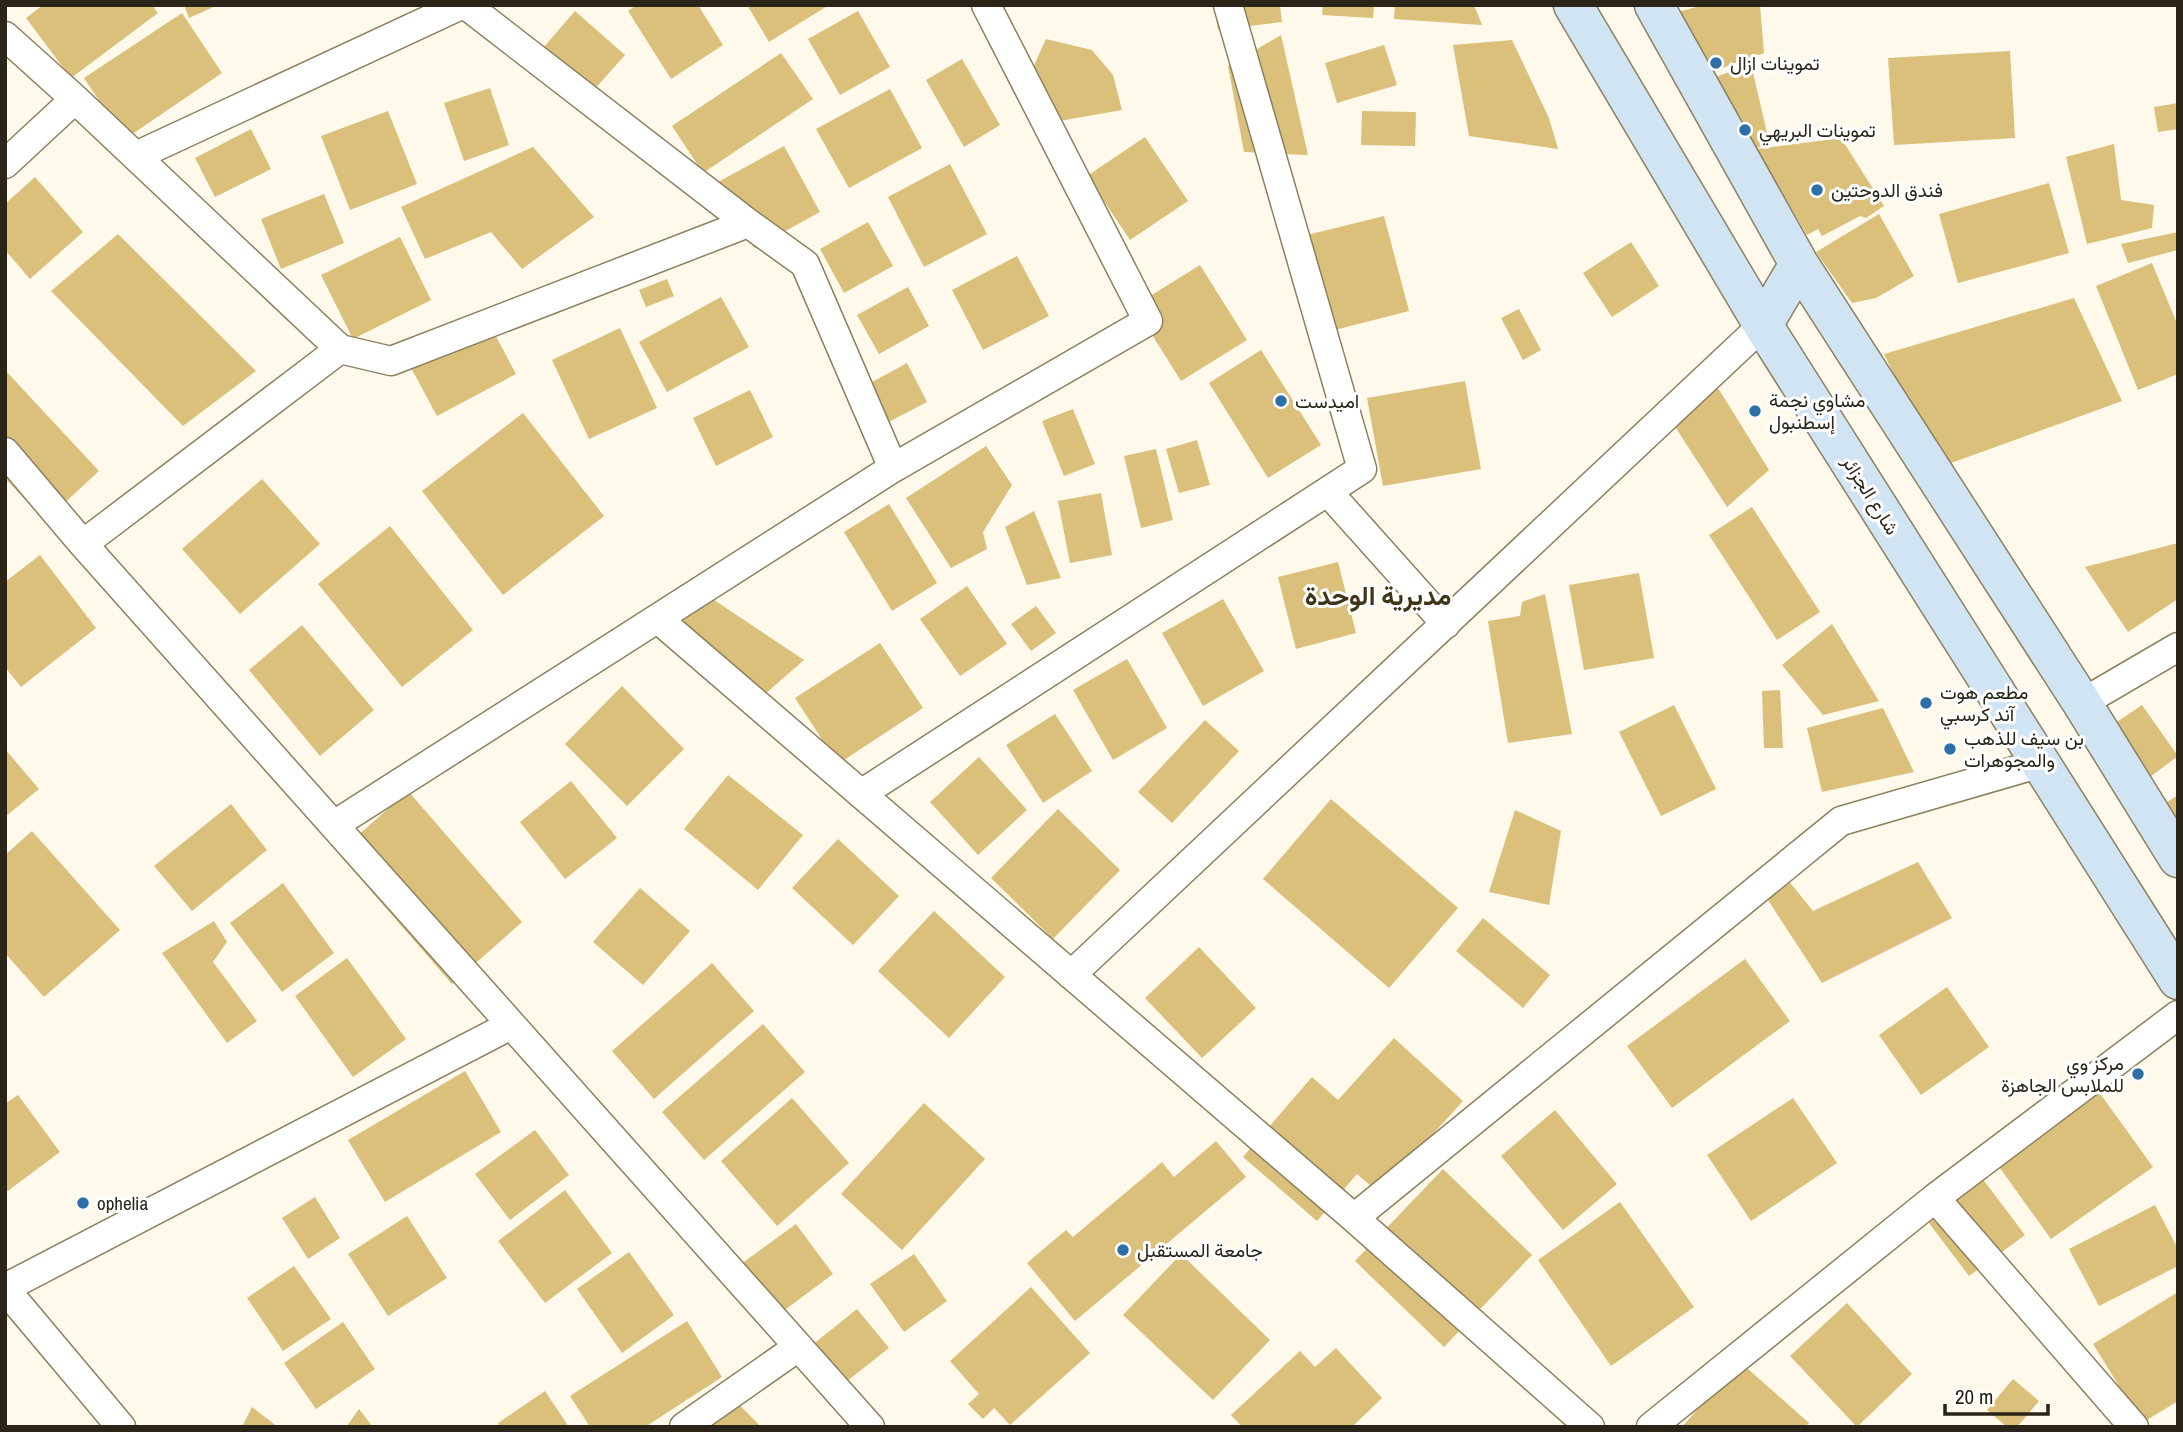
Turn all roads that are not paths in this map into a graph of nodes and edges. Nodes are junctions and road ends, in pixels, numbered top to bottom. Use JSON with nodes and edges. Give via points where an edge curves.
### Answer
{"nodes":[{"id":1,"x":464,"y":5,"type":"edge"},
{"id":2,"x":986,"y":5,"type":"edge"},
{"id":3,"x":1228,"y":5,"type":"edge"},
{"id":4,"x":1573,"y":5,"type":"edge"},
{"id":5,"x":1654,"y":5,"type":"edge"},
{"id":6,"x":5,"y":36,"type":"edge"},
{"id":7,"x":75,"y":99,"type":"junction"},
{"id":8,"x":136,"y":156,"type":"junction"},
{"id":9,"x":5,"y":164,"type":"edge"},
{"id":10,"x":748,"y":223,"type":"junction"},
{"id":11,"x":1799,"y":264,"type":"junction"},
{"id":12,"x":1763,"y":325,"type":"junction"},
{"id":13,"x":340,"y":349,"type":"junction"},
{"id":14,"x":5,"y":452,"type":"edge"},
{"id":15,"x":893,"y":468,"type":"junction"},
{"id":16,"x":1328,"y":492,"type":"junction"},
{"id":17,"x":83,"y":544,"type":"junction"},
{"id":18,"x":658,"y":619,"type":"junction"},
{"id":19,"x":1446,"y":624,"type":"junction"},
{"id":20,"x":2178,"y":647,"type":"edge"},
{"id":21,"x":2082,"y":703,"type":"junction"},
{"id":22,"x":2041,"y":763,"type":"junction"},
{"id":23,"x":861,"y":794,"type":"junction"},
{"id":24,"x":334,"y":825,"type":"junction"},
{"id":25,"x":2178,"y":858,"type":"edge"},
{"id":26,"x":1071,"y":975,"type":"junction"},
{"id":27,"x":2178,"y":980,"type":"edge"},
{"id":28,"x":2178,"y":1015,"type":"edge"},
{"id":29,"x":511,"y":1025,"type":"junction"},
{"id":30,"x":1935,"y":1198,"type":"junction"},
{"id":31,"x":1354,"y":1218,"type":"junction"},
{"id":32,"x":5,"y":1288,"type":"edge"},
{"id":33,"x":798,"y":1347,"type":"junction"},
{"id":34,"x":121,"y":1427,"type":"edge"},
{"id":35,"x":684,"y":1427,"type":"edge"},
{"id":36,"x":870,"y":1427,"type":"edge"},
{"id":37,"x":1590,"y":1427,"type":"edge"},
{"id":38,"x":1651,"y":1427,"type":"edge"},
{"id":39,"x":2134,"y":1427,"type":"edge"}],
"edges":[{"from":1,"to":8,"type":"street"},
{"from":1,"to":10,"type":"street"},
{"from":2,"to":15,"type":"street","via":[[1148,321]]},
{"from":3,"to":16,"type":"street","via":[[1362,469]]},
{"from":4,"to":12,"type":"main road","name":"شارع الجزائر"},
{"from":5,"to":11,"type":"main road"},
{"from":6,"to":7,"type":"street"},
{"from":7,"to":8,"type":"street"},
{"from":7,"to":9,"type":"street"},
{"from":8,"to":13,"type":"street"},
{"from":10,"to":13,"type":"street","via":[[391,361]]},
{"from":10,"to":15,"type":"street","via":[[805,264]]},
{"from":11,"to":12,"type":"main road"},
{"from":11,"to":21,"type":"main road"},
{"from":12,"to":19,"type":"street"},
{"from":12,"to":22,"type":"main road","name":"شارع الجزائر"},
{"from":13,"to":17,"type":"street"},
{"from":14,"to":17,"type":"street"},
{"from":15,"to":18,"type":"street"},
{"from":16,"to":19,"type":"street"},
{"from":16,"to":23,"type":"street"},
{"from":17,"to":24,"type":"street"},
{"from":18,"to":23,"type":"street"},
{"from":18,"to":24,"type":"street"},
{"from":19,"to":26,"type":"street"},
{"from":20,"to":21,"type":"street"},
{"from":21,"to":25,"type":"main road"},
{"from":22,"to":27,"type":"main road","name":"شارع الجزائر"},
{"from":22,"to":31,"type":"street","via":[[1841,821]]},
{"from":23,"to":26,"type":"street"},
{"from":24,"to":29,"type":"street"},
{"from":26,"to":31,"type":"street"},
{"from":28,"to":30,"type":"street"},
{"from":29,"to":32,"type":"street"},
{"from":29,"to":33,"type":"street"},
{"from":30,"to":38,"type":"street"},
{"from":30,"to":39,"type":"street"},
{"from":31,"to":37,"type":"street"},
{"from":32,"to":34,"type":"street"},
{"from":33,"to":35,"type":"street"},
{"from":33,"to":36,"type":"street"}]}
